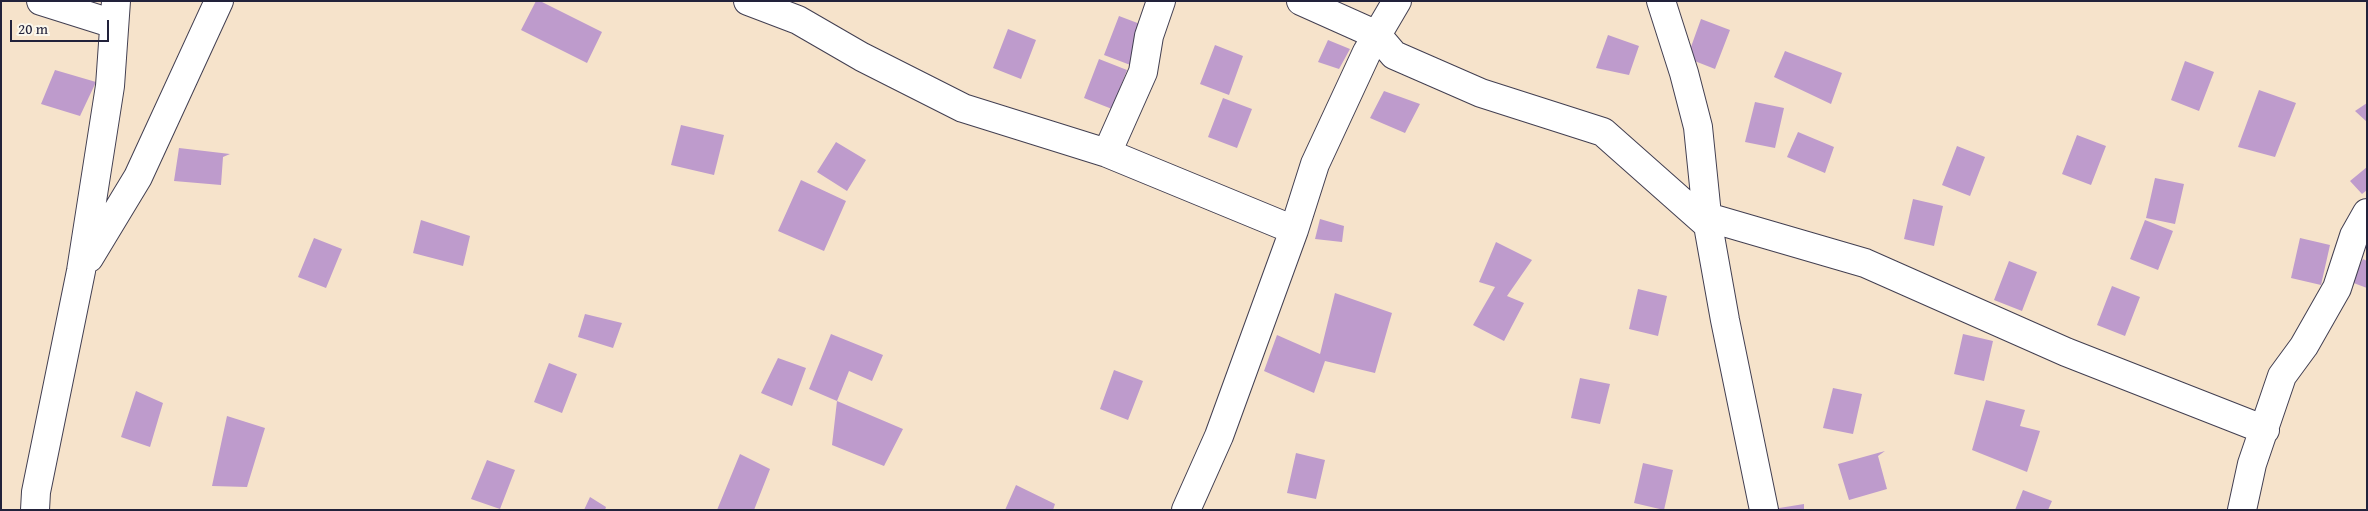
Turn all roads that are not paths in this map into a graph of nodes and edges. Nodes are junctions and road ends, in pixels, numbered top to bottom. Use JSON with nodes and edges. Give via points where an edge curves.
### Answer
{"nodes":[{"id":1,"x":41,"y":1,"type":"edge"},
{"id":2,"x":219,"y":1,"type":"edge"},
{"id":3,"x":748,"y":1,"type":"edge"},
{"id":4,"x":1161,"y":1,"type":"edge"},
{"id":5,"x":1301,"y":1,"type":"edge"},
{"id":6,"x":1397,"y":1,"type":"edge"},
{"id":7,"x":1661,"y":1,"type":"edge"},
{"id":8,"x":804,"y":10,"type":"edge"},
{"id":9,"x":115,"y":13,"type":"edge"},
{"id":10,"x":1377,"y":35,"type":"junction"},
{"id":11,"x":1107,"y":153,"type":"junction"},
{"id":12,"x":2367,"y":213,"type":"edge"},
{"id":13,"x":1708,"y":221,"type":"junction"},
{"id":14,"x":1294,"y":230,"type":"junction"},
{"id":15,"x":82,"y":271,"type":"junction"},
{"id":16,"x":2265,"y":430,"type":"junction"},
{"id":17,"x":35,"y":510,"type":"edge"},
{"id":18,"x":1186,"y":510,"type":"edge"},
{"id":19,"x":1764,"y":510,"type":"edge"},
{"id":20,"x":2242,"y":510,"type":"edge"}],
"edges":[{"from":1,"to":9,"type":"street"},
{"from":2,"to":15,"type":"street","via":[[138,177]]},
{"from":3,"to":8,"type":"street"},
{"from":4,"to":11,"type":"street","via":[[1149,36],[1143,72]]},
{"from":5,"to":10,"type":"street"},
{"from":6,"to":10,"type":"street"},
{"from":7,"to":13,"type":"street","via":[[1698,127]]},
{"from":8,"to":11,"type":"street","via":[[862,57],[964,108]]},
{"from":9,"to":15,"type":"street","via":[[110,86]]},
{"from":10,"to":13,"type":"street","via":[[1394,55],[1481,93],[1603,132]]},
{"from":10,"to":14,"type":"street","via":[[1315,164]]},
{"from":11,"to":14,"type":"street"},
{"from":12,"to":16,"type":"street","via":[[2354,236],[2337,288],[2304,346],[2282,376]]},
{"from":13,"to":16,"type":"street","via":[[1865,263],[2066,352]]},
{"from":13,"to":19,"type":"street"},
{"from":14,"to":18,"type":"street","via":[[1219,436]]},
{"from":15,"to":17,"type":"street"},
{"from":16,"to":20,"type":"street","via":[[2252,464]]}]}
